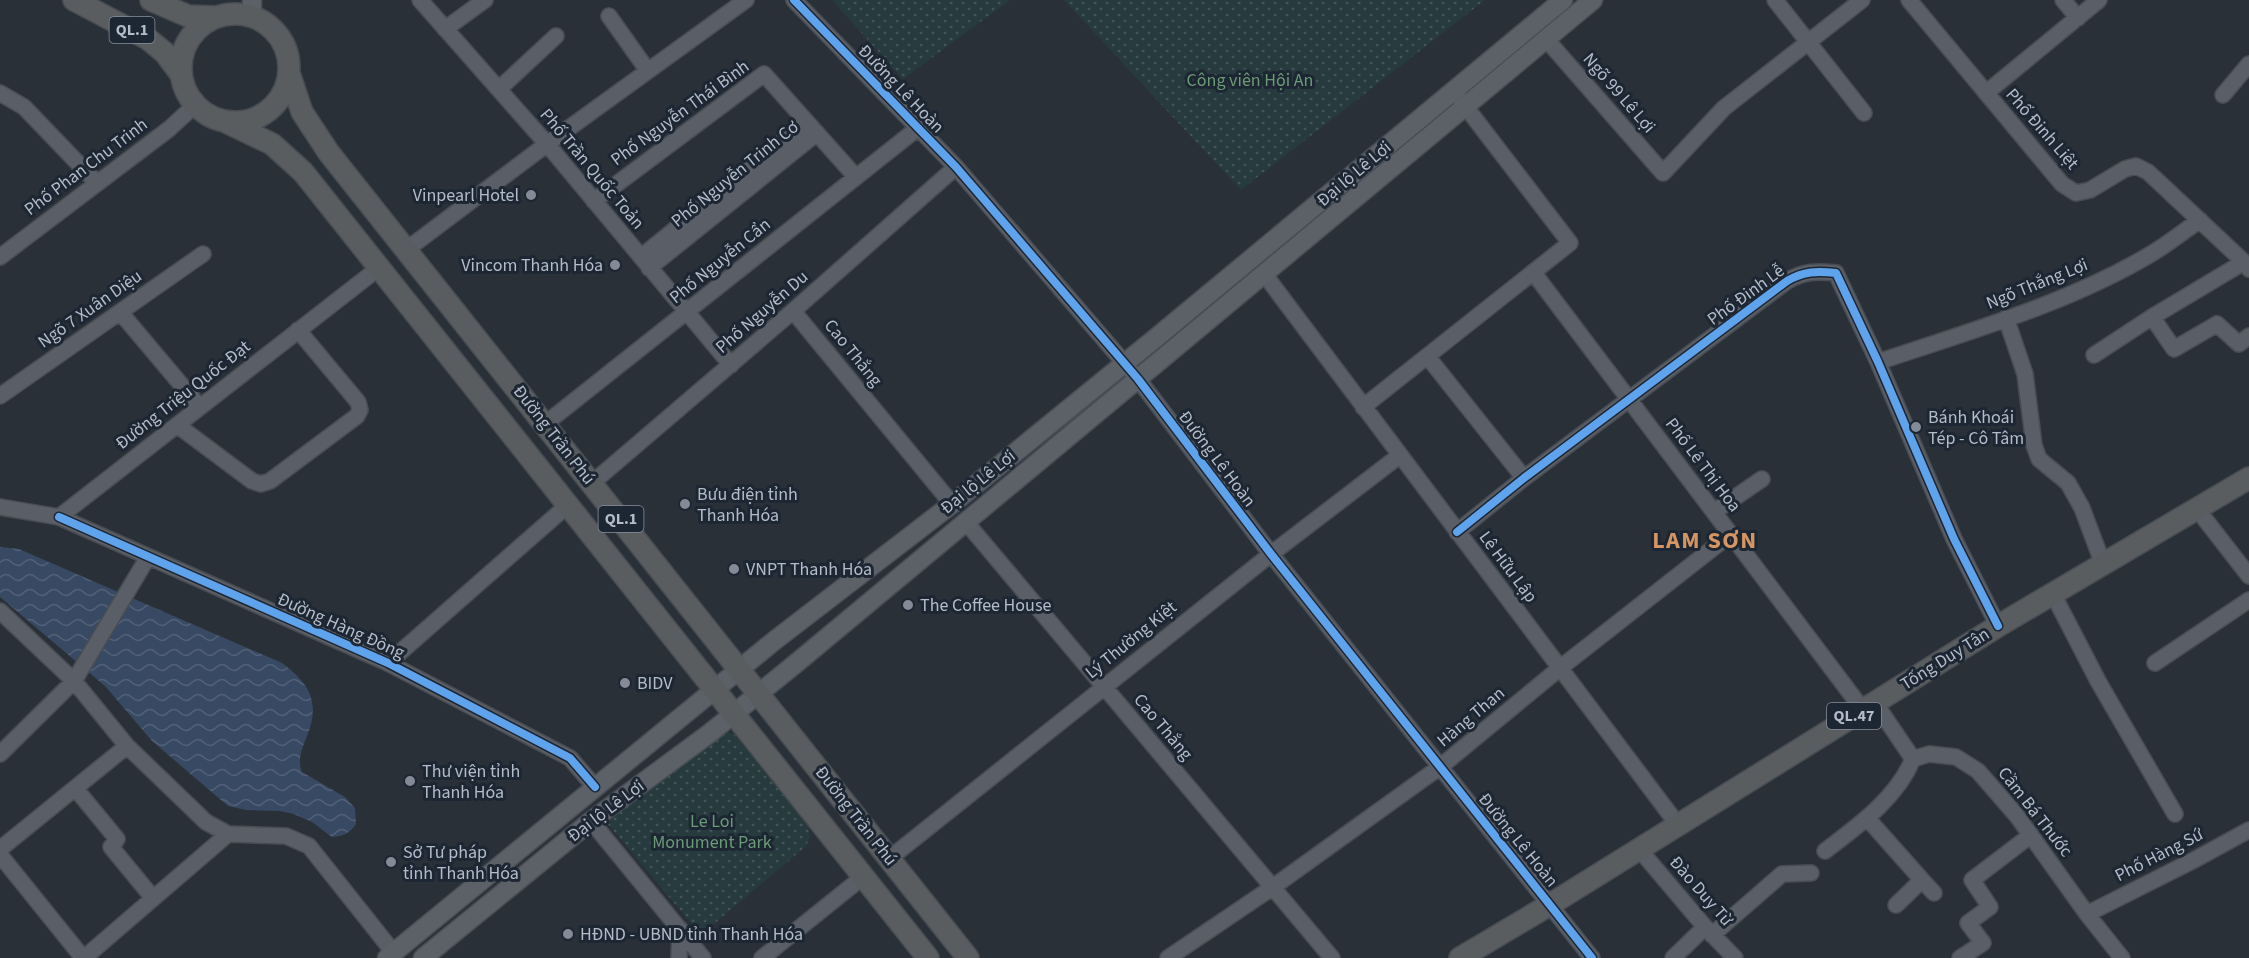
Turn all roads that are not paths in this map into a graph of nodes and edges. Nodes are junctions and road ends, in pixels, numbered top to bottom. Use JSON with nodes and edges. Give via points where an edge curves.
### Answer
{"nodes":[{"id":1,"x":74,"y":0,"type":"edge"},
{"id":2,"x":151,"y":0,"type":"edge"},
{"id":3,"x":420,"y":0,"type":"edge"},
{"id":4,"x":485,"y":0,"type":"edge"},
{"id":5,"x":746,"y":0,"type":"edge"},
{"id":6,"x":794,"y":0,"type":"edge"},
{"id":7,"x":1563,"y":0,"type":"edge"},
{"id":8,"x":1593,"y":0,"type":"edge"},
{"id":9,"x":1775,"y":0,"type":"edge"},
{"id":10,"x":1862,"y":0,"type":"edge"},
{"id":11,"x":1909,"y":0,"type":"edge"},
{"id":12,"x":2063,"y":0,"type":"edge"},
{"id":13,"x":2099,"y":0,"type":"edge"},
{"id":14,"x":252,"y":8,"type":"edge"},
{"id":15,"x":609,"y":16,"type":"dead end"},
{"id":16,"x":217,"y":17,"type":"junction"},
{"id":17,"x":2078,"y":18,"type":"junction"},
{"id":18,"x":445,"y":29,"type":"junction"},
{"id":19,"x":556,"y":36,"type":"dead end"},
{"id":20,"x":1546,"y":39,"type":"junction"},
{"id":21,"x":1809,"y":41,"type":"junction"},
{"id":22,"x":2249,"y":64,"type":"edge"},
{"id":23,"x":648,"y":71,"type":"junction"},
{"id":24,"x":180,"y":73,"type":"junction"},
{"id":25,"x":289,"y":73,"type":"junction"},
{"id":26,"x":499,"y":90,"type":"junction"},
{"id":27,"x":1454,"y":91,"type":"junction"},
{"id":28,"x":0,"y":93,"type":"edge"},
{"id":29,"x":1986,"y":93,"type":"junction"},
{"id":30,"x":2223,"y":95,"type":"dead end"},
{"id":31,"x":194,"y":106,"type":"junction"},
{"id":32,"x":1466,"y":106,"type":"junction"},
{"id":33,"x":1864,"y":113,"type":"dead end"},
{"id":34,"x":226,"y":122,"type":"junction"},
{"id":35,"x":812,"y":128,"type":"junction"},
{"id":36,"x":918,"y":128,"type":"junction"},
{"id":37,"x":547,"y":144,"type":"junction"},
{"id":38,"x":956,"y":168,"type":"junction"},
{"id":39,"x":856,"y":177,"type":"junction"},
{"id":40,"x":97,"y":183,"type":"junction"},
{"id":41,"x":594,"y":201,"type":"junction"},
{"id":42,"x":2200,"y":220,"type":"junction"},
{"id":43,"x":406,"y":250,"type":"junction"},
{"id":44,"x":203,"y":254,"type":"dead end"},
{"id":45,"x":0,"y":257,"type":"edge"},
{"id":46,"x":645,"y":263,"type":"junction"},
{"id":47,"x":2246,"y":266,"type":"edge"},
{"id":48,"x":380,"y":267,"type":"junction"},
{"id":49,"x":1533,"y":272,"type":"junction"},
{"id":50,"x":1264,"y":275,"type":"junction"},
{"id":51,"x":793,"y":311,"type":"junction"},
{"id":52,"x":120,"y":312,"type":"junction"},
{"id":53,"x":687,"y":313,"type":"junction"},
{"id":54,"x":2152,"y":316,"type":"junction"},
{"id":55,"x":2006,"y":318,"type":"junction"},
{"id":56,"x":298,"y":330,"type":"junction"},
{"id":57,"x":2249,"y":336,"type":"edge"},
{"id":58,"x":2094,"y":355,"type":"dead end"},
{"id":59,"x":1427,"y":356,"type":"junction"},
{"id":60,"x":1878,"y":362,"type":"junction"},
{"id":61,"x":1125,"y":363,"type":"junction"},
{"id":62,"x":731,"y":365,"type":"junction"},
{"id":63,"x":499,"y":366,"type":"junction"},
{"id":64,"x":1138,"y":379,"type":"junction"},
{"id":65,"x":474,"y":385,"type":"junction"},
{"id":66,"x":0,"y":396,"type":"edge"},
{"id":67,"x":1629,"y":400,"type":"junction"},
{"id":68,"x":200,"y":407,"type":"junction"},
{"id":69,"x":1363,"y":408,"type":"junction"},
{"id":70,"x":546,"y":424,"type":"junction"},
{"id":71,"x":177,"y":425,"type":"junction"},
{"id":72,"x":1399,"y":456,"type":"junction"},
{"id":73,"x":1524,"y":478,"type":"junction"},
{"id":74,"x":2249,"y":478,"type":"edge"},
{"id":75,"x":1762,"y":479,"type":"dead end"},
{"id":76,"x":592,"y":483,"type":"junction"},
{"id":77,"x":568,"y":504,"type":"junction"},
{"id":78,"x":952,"y":504,"type":"junction"},
{"id":79,"x":0,"y":507,"type":"edge"},
{"id":80,"x":2197,"y":509,"type":"junction"},
{"id":81,"x":1714,"y":512,"type":"junction"},
{"id":82,"x":60,"y":517,"type":"junction"},
{"id":83,"x":965,"y":521,"type":"junction"},
{"id":84,"x":1456,"y":532,"type":"junction"},
{"id":85,"x":1731,"y":534,"type":"junction"},
{"id":86,"x":1271,"y":554,"type":"junction"},
{"id":87,"x":148,"y":557,"type":"junction"},
{"id":88,"x":2103,"y":564,"type":"junction"},
{"id":89,"x":2249,"y":576,"type":"edge"},
{"id":90,"x":2053,"y":594,"type":"junction"},
{"id":91,"x":2249,"y":600,"type":"edge"},
{"id":92,"x":0,"y":611,"type":"edge"},
{"id":93,"x":1998,"y":626,"type":"junction"},
{"id":94,"x":388,"y":663,"type":"junction"},
{"id":95,"x":2155,"y":663,"type":"dead end"},
{"id":96,"x":1560,"y":668,"type":"junction"},
{"id":97,"x":740,"y":669,"type":"junction"},
{"id":98,"x":74,"y":681,"type":"junction"},
{"id":99,"x":1103,"y":687,"type":"junction"},
{"id":100,"x":715,"y":688,"type":"junction"},
{"id":101,"x":759,"y":693,"type":"junction"},
{"id":102,"x":1869,"y":707,"type":"junction"},
{"id":103,"x":735,"y":713,"type":"junction"},
{"id":104,"x":127,"y":746,"type":"junction"},
{"id":105,"x":0,"y":754,"type":"edge"},
{"id":106,"x":1913,"y":759,"type":"junction"},
{"id":107,"x":1440,"y":767,"type":"junction"},
{"id":108,"x":595,"y":787,"type":"junction"},
{"id":109,"x":75,"y":788,"type":"junction"},
{"id":110,"x":2175,"y":814,"type":"dead end"},
{"id":111,"x":1867,"y":818,"type":"junction"},
{"id":112,"x":591,"y":821,"type":"junction"},
{"id":113,"x":1678,"y":825,"type":"junction"},
{"id":114,"x":2249,"y":830,"type":"edge"},
{"id":115,"x":228,"y":834,"type":"junction"},
{"id":116,"x":2031,"y":835,"type":"junction"},
{"id":117,"x":0,"y":849,"type":"edge"},
{"id":118,"x":1639,"y":849,"type":"junction"},
{"id":119,"x":1825,"y":851,"type":"dead end"},
{"id":120,"x":0,"y":855,"type":"edge"},
{"id":121,"x":890,"y":858,"type":"junction"},
{"id":122,"x":1811,"y":873,"type":"dead end"},
{"id":123,"x":864,"y":876,"type":"junction"},
{"id":124,"x":1922,"y":880,"type":"junction"},
{"id":125,"x":1273,"y":887,"type":"junction"},
{"id":126,"x":1934,"y":893,"type":"dead end"},
{"id":127,"x":153,"y":898,"type":"junction"},
{"id":128,"x":1551,"y":904,"type":"junction"},
{"id":129,"x":1896,"y":905,"type":"dead end"},
{"id":130,"x":2087,"y":914,"type":"junction"},
{"id":131,"x":680,"y":929,"type":"junction"},
{"id":132,"x":1709,"y":931,"type":"junction"},
{"id":133,"x":390,"y":955,"type":"edge"},
{"id":134,"x":83,"y":958,"type":"edge"},
{"id":135,"x":423,"y":958,"type":"edge"},
{"id":136,"x":679,"y":958,"type":"edge"},
{"id":137,"x":703,"y":958,"type":"edge"},
{"id":138,"x":763,"y":958,"type":"edge"},
{"id":139,"x":928,"y":958,"type":"edge"},
{"id":140,"x":968,"y":958,"type":"edge"},
{"id":141,"x":1168,"y":958,"type":"edge"},
{"id":142,"x":1332,"y":958,"type":"edge"},
{"id":143,"x":1460,"y":958,"type":"edge"},
{"id":144,"x":1592,"y":958,"type":"edge"},
{"id":145,"x":1673,"y":958,"type":"edge"},
{"id":146,"x":1735,"y":958,"type":"edge"},
{"id":147,"x":1960,"y":958,"type":"edge"},
{"id":148,"x":2122,"y":958,"type":"edge"}],
"edges":[{"from":1,"to":24,"type":"highway","number":"QL.1","via":[[148,39]]},
{"from":2,"to":16,"type":"highway","number":"QL.1","via":[[188,16]]},
{"from":3,"to":18,"type":"street","name":"Phố Trần Quốc Toản"},
{"from":4,"to":18,"type":"street"},
{"from":5,"to":23,"type":"street"},
{"from":6,"to":36,"type":"street","name":"Đường Lê Hoàn"},
{"from":7,"to":27,"type":"main road","name":"Đại lộ Lê Lợi"},
{"from":8,"to":20,"type":"main road","name":"Đại lộ Lê Lợi"},
{"from":9,"to":21,"type":"street"},
{"from":10,"to":21,"type":"street"},
{"from":11,"to":29,"type":"street","name":"Phố Đinh Liệt"},
{"from":12,"to":17,"type":"street"},
{"from":13,"to":17,"type":"street"},
{"from":14,"to":16,"type":"highway"},
{"from":14,"to":25,"type":"highway","via":[[280,38],[288,55]]},
{"from":15,"to":23,"type":"street"},
{"from":16,"to":24,"type":"highway","via":[[189,39]]},
{"from":17,"to":29,"type":"street"},
{"from":18,"to":26,"type":"street","name":"Phố Trần Quốc Toản"},
{"from":19,"to":26,"type":"street"},
{"from":20,"to":21,"type":"street","name":"Ngõ 99 Lê Lợi","via":[[1662,172],[1724,108]]},
{"from":20,"to":32,"type":"main road","name":"Đại lộ Lê Lợi"},
{"from":21,"to":33,"type":"street"},
{"from":22,"to":30,"type":"street"},
{"from":23,"to":37,"type":"street"},
{"from":24,"to":31,"type":"highway","via":[[184,91]]},
{"from":25,"to":34,"type":"highway","via":[[285,90],[261,116],[244,122]]},
{"from":25,"to":43,"type":"highway","name":"Đường Trần Phú","number":"QL.1","via":[[307,120]]},
{"from":26,"to":37,"type":"street","name":"Phố Trần Quốc Toản"},
{"from":27,"to":32,"type":"street"},
{"from":27,"to":61,"type":"main road","name":"Đại lộ Lê Lợi"},
{"from":28,"to":40,"type":"street","via":[[24,107]]},
{"from":29,"to":42,"type":"street","name":"Phố Đinh Liệt","via":[[2062,184],[2076,193],[2090,190],[2136,166],[2148,171]]},
{"from":31,"to":34,"type":"highway","via":[[209,117]]},
{"from":31,"to":40,"type":"street","name":"Phố Phan Chu Trinh"},
{"from":32,"to":49,"type":"street","via":[[1569,243]]},
{"from":32,"to":50,"type":"main road","name":"Đại lộ Lê Lợi"},
{"from":34,"to":48,"type":"highway","name":"Đường Trần Phú","number":"QL.1","via":[[272,144],[303,172]]},
{"from":35,"to":39,"type":"street","name":"Phố Nguyễn Thái Bình"},
{"from":35,"to":41,"type":"street","name":"Phố Nguyễn Thái Bình","via":[[764,74]]},
{"from":35,"to":46,"type":"street","name":"Phố Nguyễn Trinh Cơ"},
{"from":36,"to":38,"type":"street","name":"Đường Lê Hoàn"},
{"from":36,"to":39,"type":"street","name":"Phố Nguyễn Cẩn"},
{"from":37,"to":41,"type":"street","name":"Phố Trần Quốc Toản"},
{"from":37,"to":43,"type":"street"},
{"from":38,"to":51,"type":"street","name":"Phố Nguyễn Du"},
{"from":38,"to":61,"type":"street","name":"Đường Lê Hoàn"},
{"from":39,"to":53,"type":"street","name":"Phố Nguyễn Cẩn"},
{"from":40,"to":45,"type":"street","name":"Phố Phan Chu Trinh"},
{"from":41,"to":46,"type":"street","name":"Phố Trần Quốc Toản"},
{"from":42,"to":47,"type":"street","name":"Phố Đinh Liệt"},
{"from":42,"to":55,"type":"street","name":"Ngõ Thắng Lợi","via":[[2118,272]]},
{"from":43,"to":63,"type":"highway","name":"Đường Trần Phú","number":"QL.1"},
{"from":44,"to":52,"type":"street","name":"Ngõ 7 Xuân Diệu"},
{"from":46,"to":53,"type":"street","name":"Phố Trần Quốc Toản"},
{"from":47,"to":54,"type":"street"},
{"from":48,"to":56,"type":"street","name":"Đường Triệu Quốc Đạt"},
{"from":48,"to":65,"type":"highway","name":"Đường Trần Phú","number":"QL.1"},
{"from":49,"to":59,"type":"street"},
{"from":49,"to":67,"type":"street","name":"Phố Lê Thị Hoa"},
{"from":50,"to":64,"type":"main road","name":"Đại lộ Lê Lợi"},
{"from":50,"to":69,"type":"street","name":"Lê Hữu Lập"},
{"from":51,"to":62,"type":"street","name":"Phố Nguyễn Du"},
{"from":51,"to":78,"type":"street","name":"Cao Thắng"},
{"from":52,"to":66,"type":"street","name":"Ngõ 7 Xuân Diệu"},
{"from":52,"to":68,"type":"street"},
{"from":53,"to":62,"type":"street","name":"Phố Trần Quốc Toản"},
{"from":53,"to":70,"type":"street","name":"Phố Nguyễn Cẩn"},
{"from":54,"to":57,"type":"street","via":[[2174,349],[2217,324],[2239,344]]},
{"from":54,"to":58,"type":"street"},
{"from":55,"to":60,"type":"street","name":"Ngõ Thắng Lợi"},
{"from":55,"to":88,"type":"street","via":[[2025,374],[2039,459],[2068,483]]},
{"from":56,"to":68,"type":"street","name":"Đường Triệu Quốc Đạt"},
{"from":56,"to":71,"type":"street","via":[[358,402],[357,416],[261,484]]},
{"from":59,"to":69,"type":"street"},
{"from":59,"to":73,"type":"street"},
{"from":60,"to":67,"type":"street","name":"Phố Đinh Lễ","via":[[1836,273],[1814,271],[1787,281]]},
{"from":60,"to":93,"type":"street","name":"Phố Đinh Lễ","via":[[1954,539]]},
{"from":61,"to":64,"type":"street","name":"Đường Lê Hoàn"},
{"from":61,"to":78,"type":"main road","name":"Đại lộ Lê Lợi"},
{"from":62,"to":76,"type":"street","name":"Phố Nguyễn Du"},
{"from":63,"to":65,"type":"highway"},
{"from":63,"to":70,"type":"highway","name":"Đường Trần Phú","number":"QL.1"},
{"from":64,"to":83,"type":"main road","name":"Đại lộ Lê Lợi"},
{"from":64,"to":86,"type":"street","name":"Đường Lê Hoàn"},
{"from":65,"to":77,"type":"highway","name":"Đường Trần Phú","number":"QL.1"},
{"from":67,"to":73,"type":"street","name":"Phố Đinh Lễ"},
{"from":67,"to":81,"type":"street","name":"Phố Lê Thị Hoa"},
{"from":68,"to":71,"type":"street","name":"Đường Triệu Quốc Đạt"},
{"from":69,"to":72,"type":"street","name":"Lê Hữu Lập"},
{"from":70,"to":76,"type":"highway","name":"Đường Trần Phú","number":"QL.1"},
{"from":71,"to":82,"type":"street","name":"Đường Triệu Quốc Đạt"},
{"from":72,"to":84,"type":"street","name":"Lê Hữu Lập"},
{"from":72,"to":86,"type":"street","name":"Lý Thường Kiệt"},
{"from":73,"to":84,"type":"street","name":"Phố Đinh Lễ"},
{"from":74,"to":80,"type":"highway","name":"Tống Duy Tân","number":"QL.47"},
{"from":75,"to":81,"type":"street"},
{"from":76,"to":97,"type":"highway","name":"Đường Trần Phú","number":"QL.1"},
{"from":77,"to":94,"type":"street"},
{"from":77,"to":100,"type":"highway","name":"Đường Trần Phú","number":"QL.1"},
{"from":78,"to":97,"type":"main road","name":"Đại lộ Lê Lợi"},
{"from":79,"to":82,"type":"street"},
{"from":80,"to":88,"type":"highway","name":"Tống Duy Tân","number":"QL.47"},
{"from":80,"to":89,"type":"street"},
{"from":81,"to":85,"type":"street","name":"Phố Lê Thị Hoa"},
{"from":82,"to":87,"type":"street","name":"Đường Hàng Đồng"},
{"from":83,"to":99,"type":"street","name":"Cao Thắng"},
{"from":83,"to":101,"type":"main road","name":"Đại lộ Lê Lợi"},
{"from":84,"to":96,"type":"street","name":"Lê Hữu Lập"},
{"from":85,"to":96,"type":"street","name":"Hàng Than"},
{"from":85,"to":102,"type":"street","name":"Phố Lê Thị Hoa"},
{"from":86,"to":99,"type":"street","name":"Lý Thường Kiệt"},
{"from":86,"to":107,"type":"street","name":"Đường Lê Hoàn"},
{"from":87,"to":94,"type":"street","name":"Đường Hàng Đồng"},
{"from":87,"to":98,"type":"street"},
{"from":88,"to":90,"type":"highway","name":"Tống Duy Tân","number":"QL.47"},
{"from":90,"to":93,"type":"highway","name":"Tống Duy Tân","number":"QL.47"},
{"from":90,"to":110,"type":"street"},
{"from":91,"to":95,"type":"street"},
{"from":92,"to":98,"type":"street"},
{"from":93,"to":102,"type":"highway","name":"Tống Duy Tân","number":"QL.47"},
{"from":94,"to":108,"type":"street","name":"Đường Hàng Đồng","via":[[570,758]]},
{"from":96,"to":107,"type":"street","name":"Hàng Than"},
{"from":96,"to":113,"type":"street","name":"Lê Hữu Lập"},
{"from":97,"to":100,"type":"main road","name":"Đại lộ Lê Lợi"},
{"from":97,"to":101,"type":"highway","name":"Đường Trần Phú","number":"QL.1"},
{"from":98,"to":104,"type":"street"},
{"from":98,"to":105,"type":"street"},
{"from":99,"to":121,"type":"street","name":"Lý Thường Kiệt"},
{"from":99,"to":125,"type":"street","name":"Cao Thắng"},
{"from":100,"to":103,"type":"highway","name":"Đường Trần Phú","number":"QL.1"},
{"from":100,"to":108,"type":"main road","name":"Đại lộ Lê Lợi"},
{"from":101,"to":103,"type":"main road","name":"Đại lộ Lê Lợi"},
{"from":101,"to":121,"type":"highway","name":"Đường Trần Phú","number":"QL.1"},
{"from":102,"to":106,"type":"street"},
{"from":102,"to":113,"type":"highway","name":"Tống Duy Tân","number":"QL.47"},
{"from":103,"to":112,"type":"main road","name":"Đại lộ Lê Lợi"},
{"from":103,"to":123,"type":"highway","name":"Đường Trần Phú","number":"QL.1"},
{"from":104,"to":109,"type":"street"},
{"from":104,"to":115,"type":"street","via":[[206,822]]},
{"from":106,"to":111,"type":"street","via":[[1906,776]]},
{"from":106,"to":116,"type":"street","name":"Cầm Bá Thước","via":[[1929,754],[1956,758],[1977,771]]},
{"from":107,"to":125,"type":"street","name":"Hàng Than"},
{"from":107,"to":128,"type":"street","name":"Đường Lê Hoàn"},
{"from":108,"to":133,"type":"main road","name":"Đại lộ Lê Lợi"},
{"from":109,"to":117,"type":"street"},
{"from":109,"to":127,"type":"street","via":[[117,839],[111,848]]},
{"from":111,"to":119,"type":"street"},
{"from":111,"to":124,"type":"street"},
{"from":112,"to":131,"type":"street"},
{"from":112,"to":135,"type":"main road","name":"Đại lộ Lê Lợi"},
{"from":113,"to":118,"type":"highway","name":"Tống Duy Tân","number":"QL.47"},
{"from":114,"to":130,"type":"street","name":"Phố Hàng Sứ"},
{"from":115,"to":127,"type":"street"},
{"from":115,"to":133,"type":"street","via":[[286,836],[309,846]]},
{"from":116,"to":130,"type":"street","name":"Cầm Bá Thước"},
{"from":116,"to":147,"type":"street","via":[[1972,880],[1990,907],[1968,923],[1983,943]]},
{"from":118,"to":128,"type":"highway","name":"Tống Duy Tân","number":"QL.47"},
{"from":118,"to":132,"type":"street","name":"Đào Duy Từ"},
{"from":120,"to":134,"type":"street"},
{"from":121,"to":140,"type":"highway","name":"Đường Trần Phú","number":"QL.1"},
{"from":122,"to":132,"type":"street","via":[[1782,874]]},
{"from":123,"to":138,"type":"street"},
{"from":123,"to":139,"type":"highway","name":"Đường Trần Phú","number":"QL.1"},
{"from":124,"to":126,"type":"street"},
{"from":124,"to":129,"type":"street"},
{"from":125,"to":141,"type":"street","name":"Hàng Than"},
{"from":125,"to":142,"type":"street","name":"Cao Thắng"},
{"from":127,"to":134,"type":"street"},
{"from":128,"to":143,"type":"highway","name":"Tống Duy Tân","number":"QL.47"},
{"from":128,"to":144,"type":"street","name":"Đường Lê Hoàn"},
{"from":130,"to":148,"type":"street","name":"Cầm Bá Thước"},
{"from":131,"to":136,"type":"street"},
{"from":131,"to":137,"type":"street"},
{"from":132,"to":145,"type":"street"},
{"from":132,"to":146,"type":"street","name":"Đào Duy Từ"}]}
